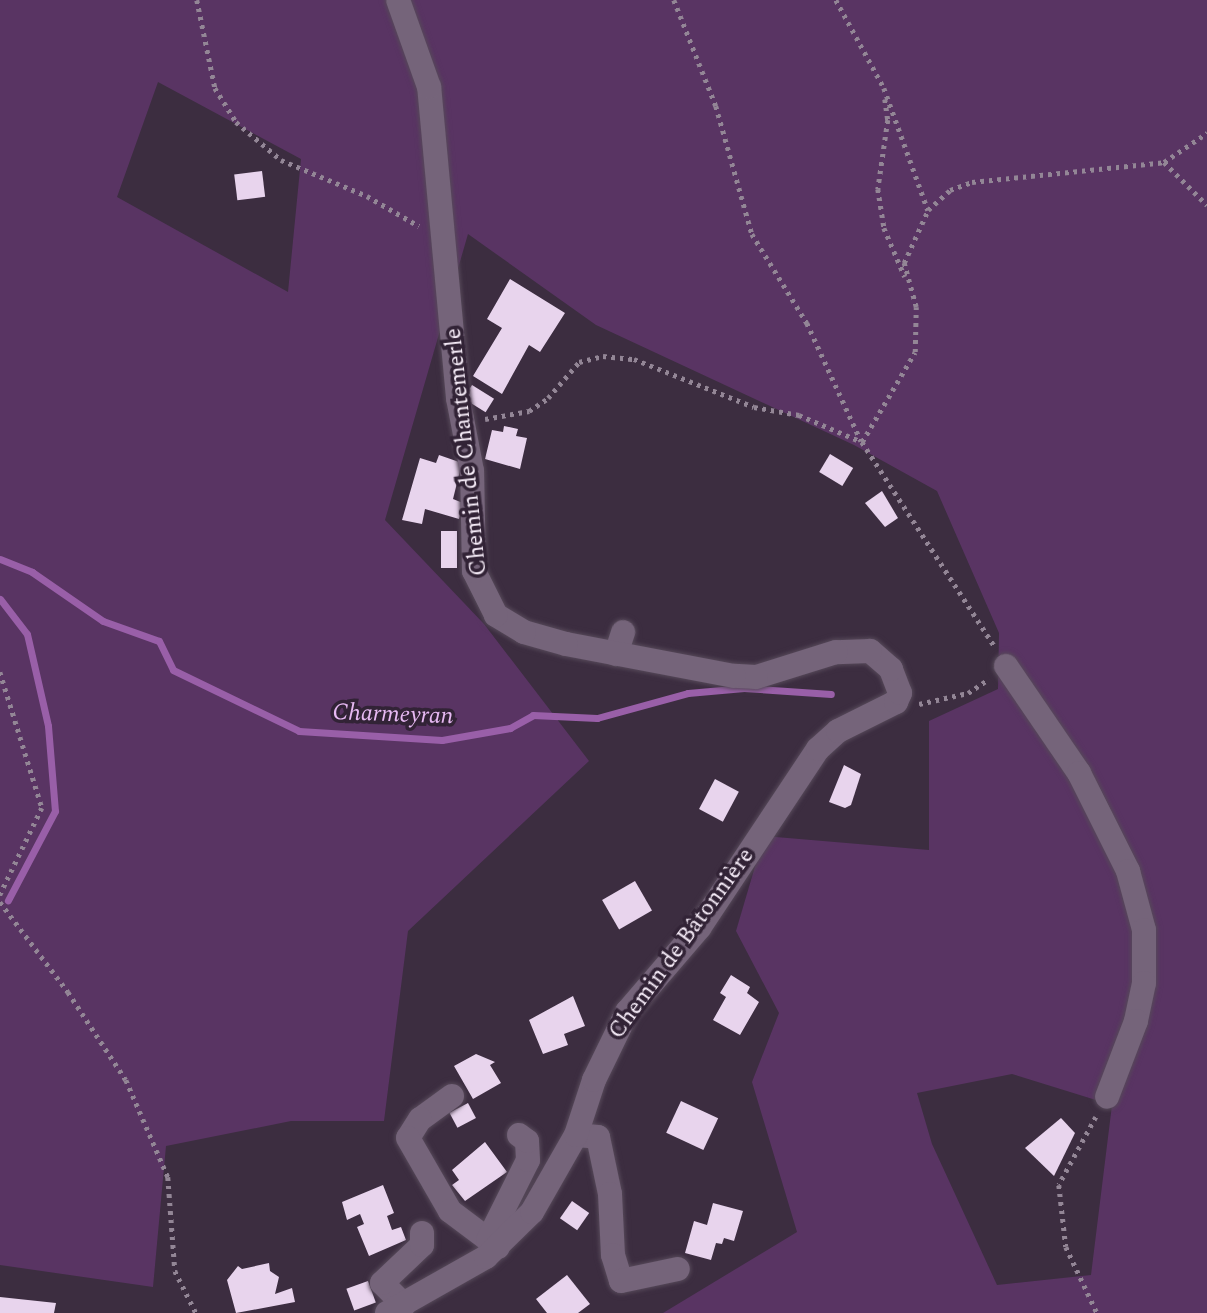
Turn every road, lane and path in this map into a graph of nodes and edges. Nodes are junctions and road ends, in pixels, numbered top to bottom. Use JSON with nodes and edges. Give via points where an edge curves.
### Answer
{"nodes":[{"id":1,"x":197,"y":0,"type":"edge"},
{"id":2,"x":398,"y":0,"type":"edge"},
{"id":3,"x":674,"y":0,"type":"edge"},
{"id":4,"x":836,"y":0,"type":"edge"},
{"id":5,"x":884,"y":88,"type":"junction"},
{"id":6,"x":1207,"y":133,"type":"edge"},
{"id":7,"x":1164,"y":162,"type":"junction"},
{"id":8,"x":1207,"y":205,"type":"edge"},
{"id":9,"x":928,"y":210,"type":"junction"},
{"id":10,"x":443,"y":240,"type":"junction"},
{"id":11,"x":907,"y":281,"type":"junction"},
{"id":12,"x":463,"y":424,"type":"junction"},
{"id":13,"x":862,"y":442,"type":"junction"},
{"id":14,"x":1006,"y":666,"type":"junction"},
{"id":15,"x":0,"y":672,"type":"edge"},
{"id":16,"x":888,"y":707,"type":"junction"},
{"id":17,"x":0,"y":895,"type":"edge"},
{"id":18,"x":0,"y":902,"type":"edge"},
{"id":19,"x":452,"y":1096,"type":"dead end"},
{"id":20,"x":1107,"y":1097,"type":"joint"},
{"id":21,"x":519,"y":1135,"type":"dead end"},
{"id":22,"x":576,"y":1135,"type":"junction"},
{"id":23,"x":422,"y":1233,"type":"dead end"},
{"id":24,"x":493,"y":1244,"type":"junction"},
{"id":25,"x":678,"y":1269,"type":"dead end"},
{"id":26,"x":396,"y":1309,"type":"edge"},
{"id":27,"x":196,"y":1313,"type":"edge"},
{"id":28,"x":1097,"y":1313,"type":"edge"}],
"edges":[{"from":1,"to":10,"type":"path","via":[[215,88],[244,131],[281,160],[367,196]]},
{"from":2,"to":10,"type":"street","name":"Chemin de Chantemerle","via":[[429,87]]},
{"from":3,"to":13,"type":"path","via":[[716,106],[751,233],[807,323]]},
{"from":4,"to":5,"type":"path"},
{"from":5,"to":9,"type":"path"},
{"from":5,"to":11,"type":"path","via":[[888,120],[879,200],[884,228]]},
{"from":6,"to":7,"type":"path"},
{"from":7,"to":8,"type":"path"},
{"from":7,"to":9,"type":"path","via":[[972,182],[950,190]]},
{"from":9,"to":11,"type":"path","via":[[904,263]]},
{"from":10,"to":12,"type":"street","name":"Chemin de Chantemerle"},
{"from":11,"to":13,"type":"path","via":[[916,307],[915,352]]},
{"from":12,"to":13,"type":"path","via":[[530,411],[548,398],[579,362],[603,356],[634,359],[754,407],[799,415]]},
{"from":12,"to":16,"type":"street","name":"Chemin de Chantemerle","via":[[472,482],[474,571],[496,615],[524,632],[619,643],[756,677],[836,652],[870,651],[897,679],[900,693]]},
{"from":13,"to":14,"type":"path","via":[[951,573]]},
{"from":14,"to":16,"type":"path","via":[[968,693],[939,702]]},
{"from":14,"to":20,"type":"street","via":[[1079,773],[1128,871],[1144,930],[1144,983],[1136,1021]]},
{"from":15,"to":17,"type":"path","via":[[42,808]]},
{"from":16,"to":22,"type":"street","name":"Chemin de Bâtonnière","via":[[838,731],[803,770],[699,928],[627,1012],[594,1080]]},
{"from":18,"to":27,"type":"path","via":[[68,992],[126,1080],[167,1177],[175,1271]]},
{"from":19,"to":24,"type":"street","via":[[420,1119],[408,1138],[450,1211]]},
{"from":20,"to":28,"type":"path","via":[[1059,1185],[1066,1247]]},
{"from":21,"to":24,"type":"street","via":[[527,1142],[528,1160]]},
{"from":22,"to":24,"type":"street","name":"Chemin de Bâtonnière","via":[[532,1212]]},
{"from":22,"to":25,"type":"street","via":[[598,1137],[610,1195],[612,1255],[621,1281]]},
{"from":23,"to":26,"type":"street","via":[[422,1245],[382,1283]]},
{"from":24,"to":26,"type":"street","name":"Chemin de Bâtonnière"}]}
